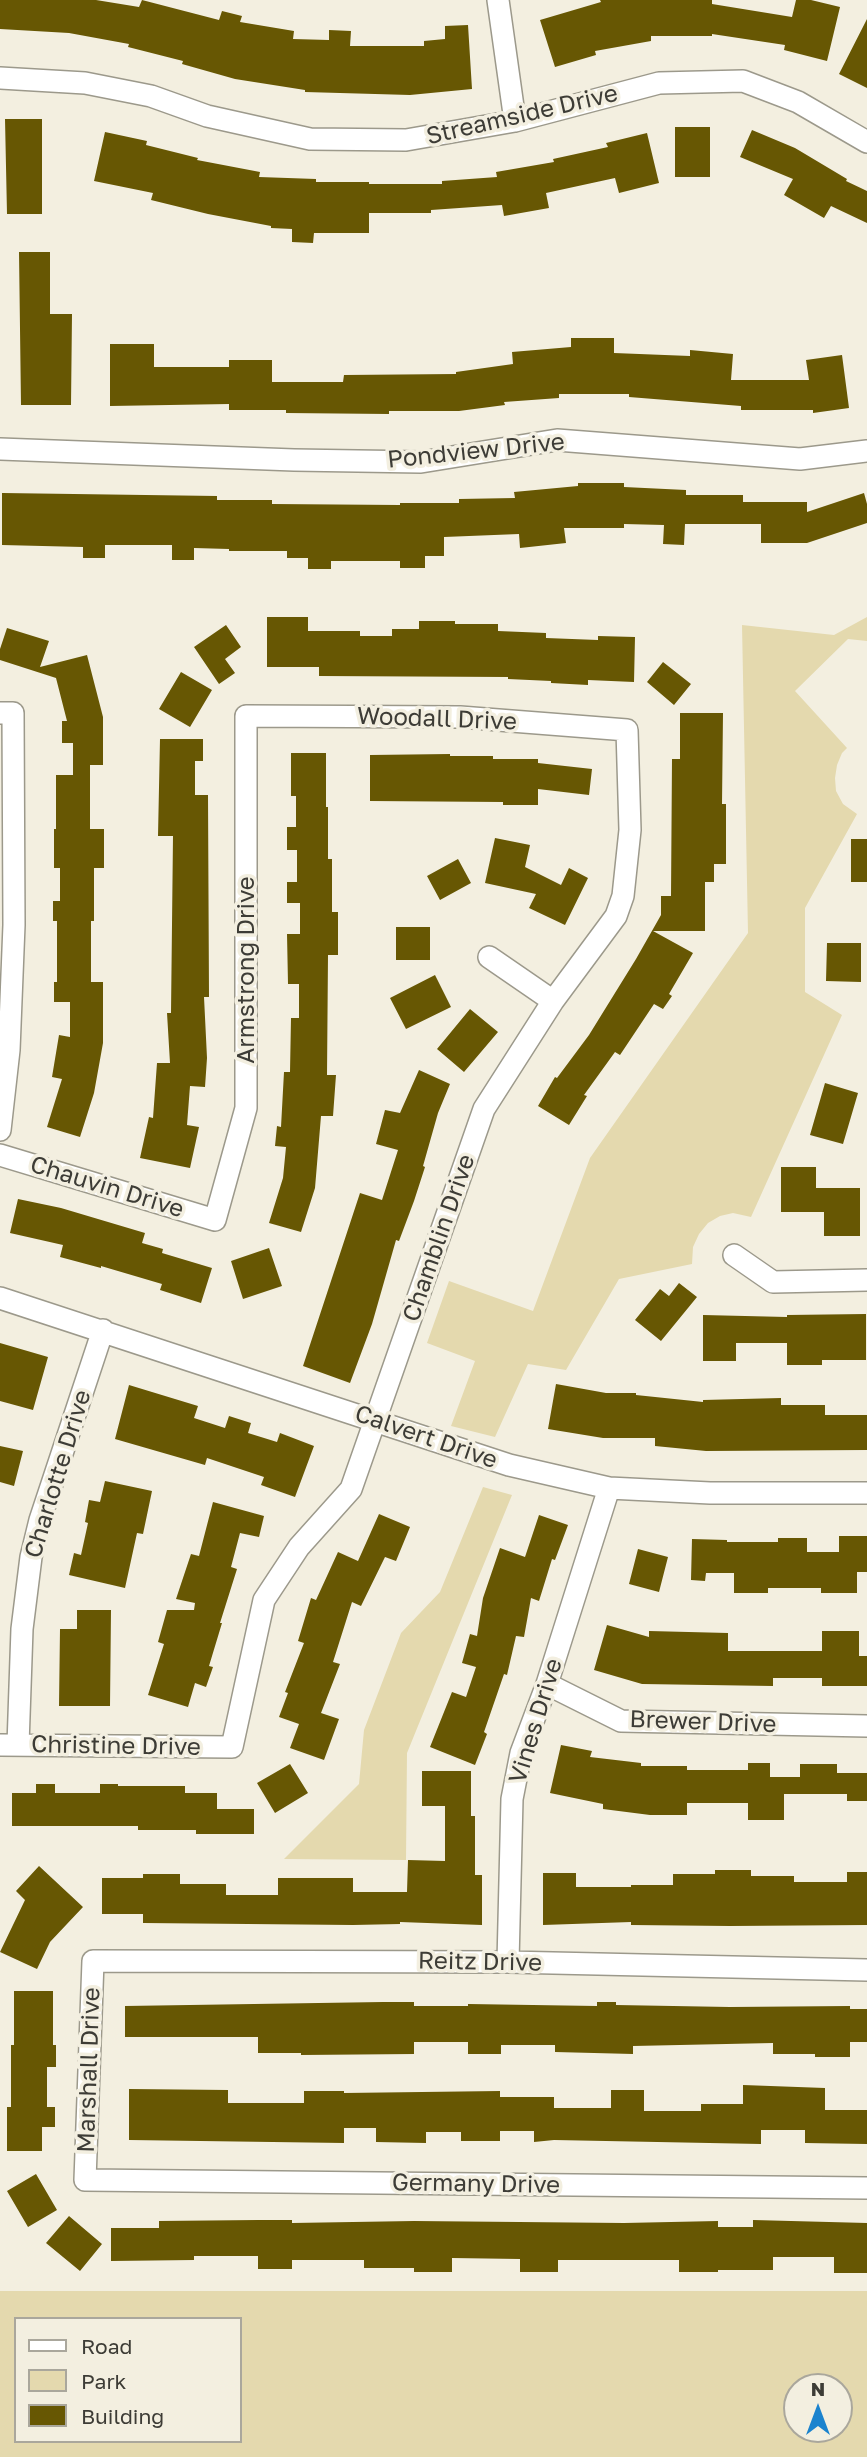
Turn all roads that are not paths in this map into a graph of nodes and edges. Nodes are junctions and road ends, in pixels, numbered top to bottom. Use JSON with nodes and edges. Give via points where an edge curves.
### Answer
{"nodes":[{"id":1,"x":498,"y":0,"type":"edge"},
{"id":2,"x":0,"y":78,"type":"edge"},
{"id":3,"x":515,"y":121,"type":"junction"},
{"id":4,"x":867,"y":142,"type":"edge"},
{"id":5,"x":0,"y":449,"type":"edge"},
{"id":6,"x":867,"y":451,"type":"edge"},
{"id":7,"x":6,"y":713,"type":"edge"},
{"id":8,"x":246,"y":716,"type":"joint"},
{"id":9,"x":627,"y":730,"type":"joint"},
{"id":10,"x":489,"y":957,"type":"dead end"},
{"id":11,"x":553,"y":1001,"type":"junction"},
{"id":12,"x":0,"y":1130,"type":"edge"},
{"id":13,"x":0,"y":1155,"type":"edge"},
{"id":14,"x":215,"y":1220,"type":"joint"},
{"id":15,"x":734,"y":1255,"type":"dead end"},
{"id":16,"x":867,"y":1280,"type":"edge"},
{"id":17,"x":0,"y":1298,"type":"edge"},
{"id":18,"x":103,"y":1330,"type":"junction"},
{"id":19,"x":375,"y":1419,"type":"junction"},
{"id":20,"x":609,"y":1488,"type":"junction"},
{"id":21,"x":867,"y":1493,"type":"edge"},
{"id":22,"x":547,"y":1684,"type":"junction"},
{"id":23,"x":867,"y":1726,"type":"edge"},
{"id":24,"x":9,"y":1745,"type":"edge"},
{"id":25,"x":232,"y":1747,"type":"joint"},
{"id":26,"x":93,"y":1961,"type":"joint"},
{"id":27,"x":508,"y":1962,"type":"junction"},
{"id":28,"x":867,"y":1970,"type":"edge"},
{"id":29,"x":85,"y":2180,"type":"joint"},
{"id":30,"x":867,"y":2188,"type":"edge"}],
"edges":[{"from":1,"to":3,"type":"street"},
{"from":2,"to":3,"type":"street","name":"Streamside Drive","via":[[85,83],[310,139],[406,140]]},
{"from":3,"to":4,"type":"street","name":"Streamside Drive","via":[[659,83],[743,81],[798,102]]},
{"from":5,"to":6,"type":"street","name":"Pondview Drive","via":[[421,462],[557,440],[800,459]]},
{"from":7,"to":12,"type":"street","via":[[14,925],[9,1050]]},
{"from":8,"to":9,"type":"street","name":"Woodall Drive","via":[[460,717]]},
{"from":8,"to":14,"type":"street","name":"Armstrong Drive","via":[[246,1108]]},
{"from":9,"to":11,"type":"street","name":"Chamblin Drive","via":[[630,830],[623,896],[616,916]]},
{"from":10,"to":11,"type":"street"},
{"from":11,"to":19,"type":"street","name":"Chamblin Drive","via":[[484,1109]]},
{"from":13,"to":14,"type":"street","name":"Chauvin Drive"},
{"from":15,"to":16,"type":"street","via":[[774,1282]]},
{"from":17,"to":18,"type":"street","name":"Calvert Drive"},
{"from":18,"to":19,"type":"street","name":"Calvert Drive"},
{"from":18,"to":24,"type":"street","name":"Charlotte Drive","via":[[40,1520]]},
{"from":19,"to":20,"type":"street","name":"Calvert Drive","via":[[509,1465]]},
{"from":19,"to":25,"type":"street","name":"Chamblin Drive","via":[[351,1489],[299,1547],[264,1600]]},
{"from":20,"to":21,"type":"street","name":"Calvert Drive"},
{"from":20,"to":22,"type":"street","name":"Vines Drive"},
{"from":22,"to":23,"type":"street","name":"Brewer Drive","via":[[621,1721]]},
{"from":22,"to":27,"type":"street","name":"Vines Drive","via":[[521,1753],[512,1799]]},
{"from":24,"to":25,"type":"street","name":"Christine Drive"},
{"from":26,"to":27,"type":"street","name":"Reitz Drive"},
{"from":26,"to":29,"type":"street","name":"Marshall Drive"},
{"from":27,"to":28,"type":"street","name":"Reitz Drive"},
{"from":29,"to":30,"type":"street","name":"Germany Drive"}]}
